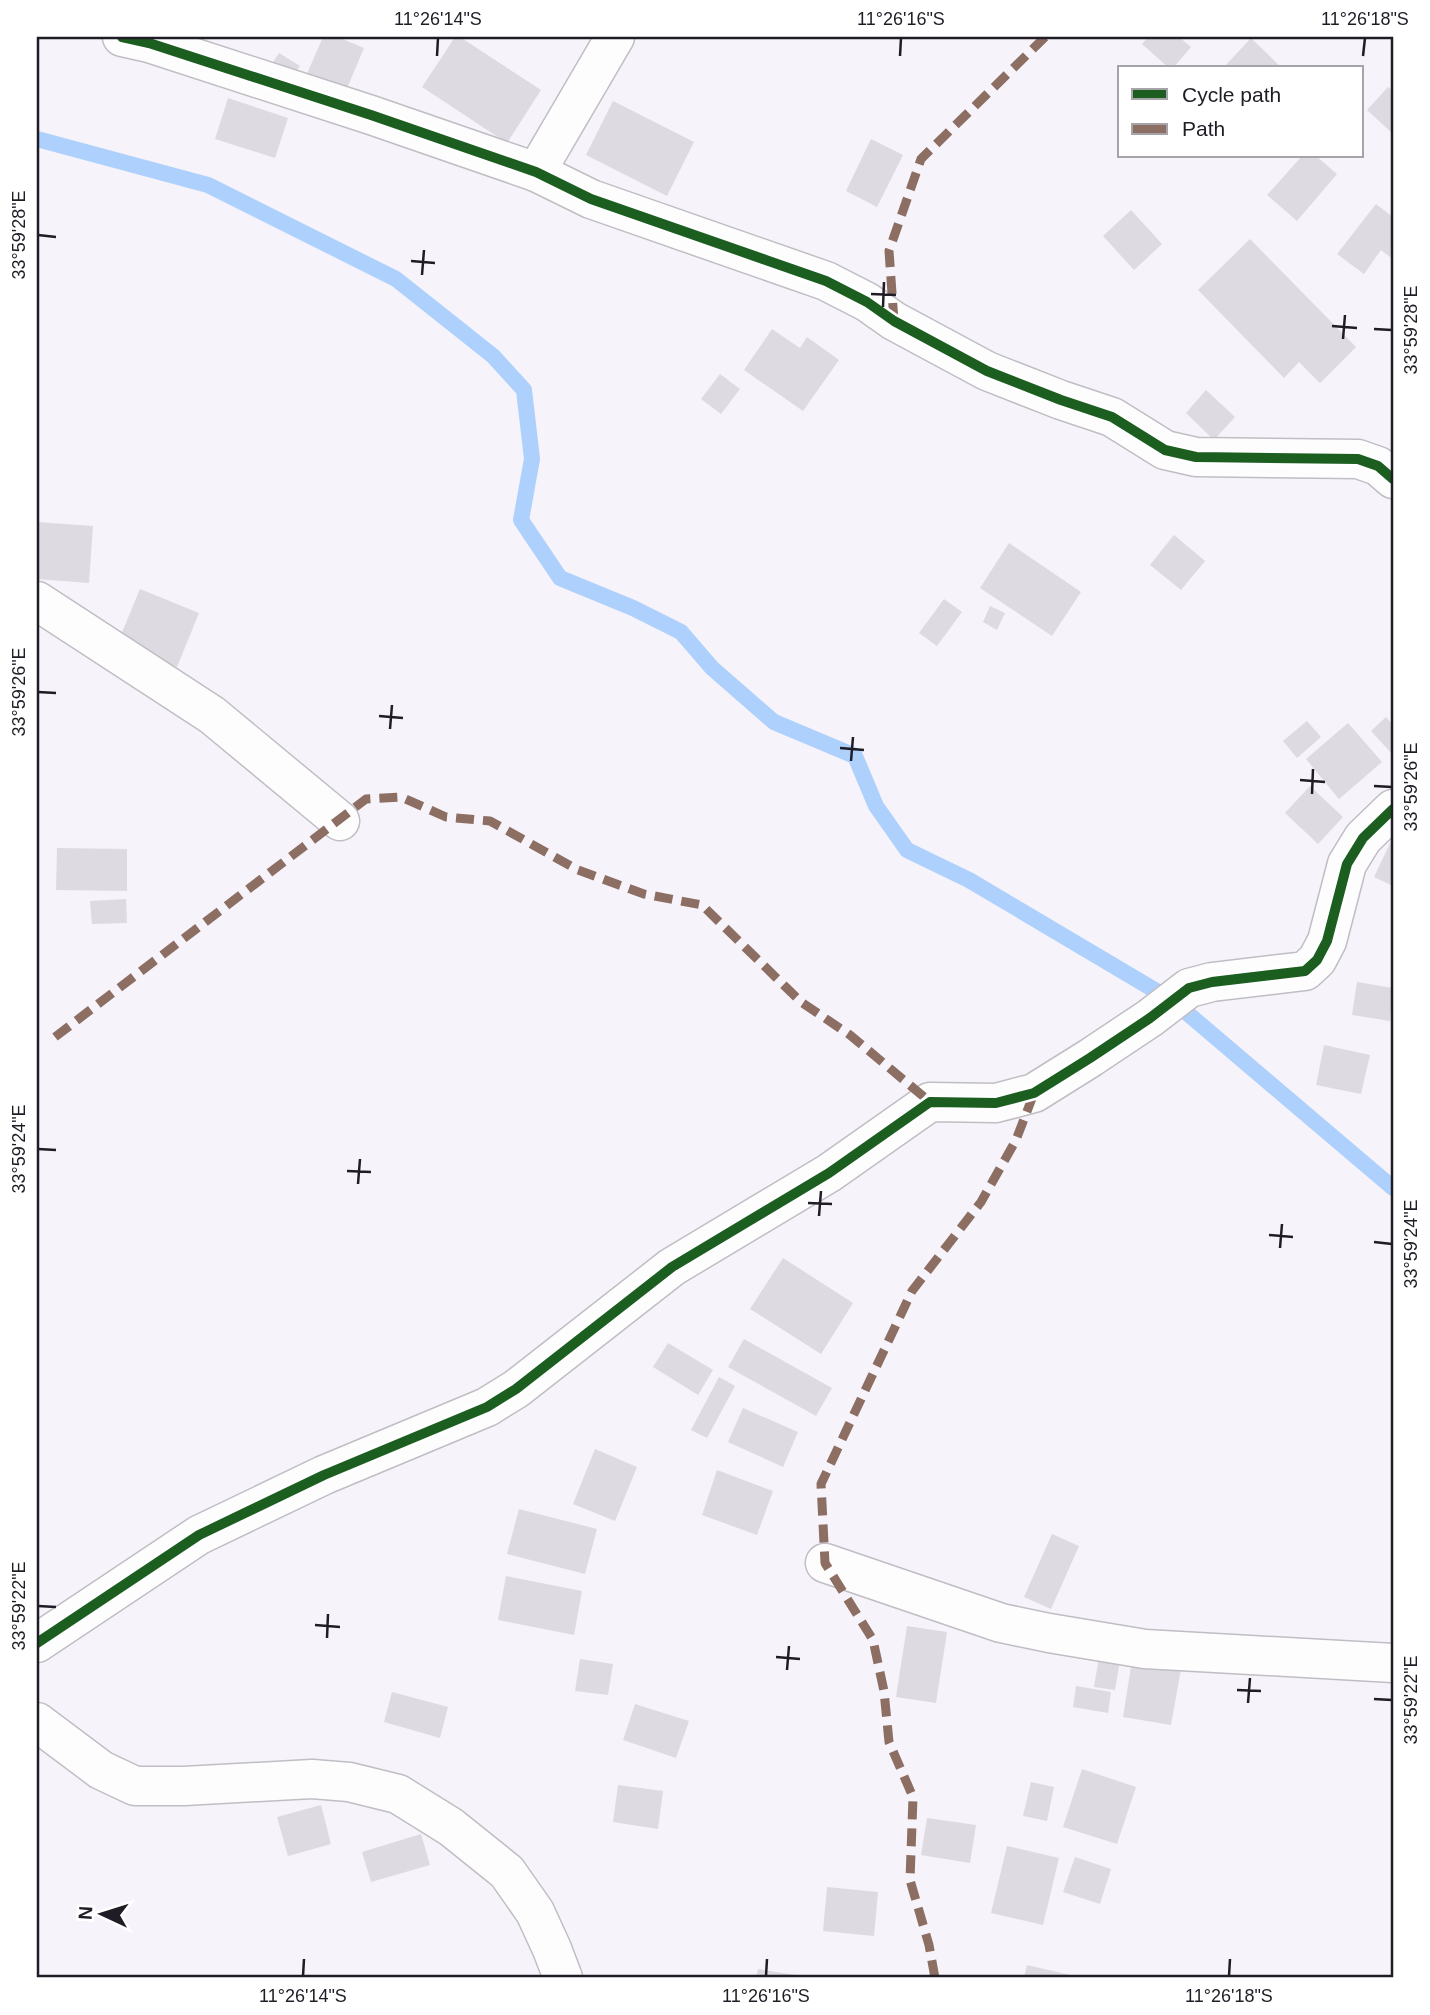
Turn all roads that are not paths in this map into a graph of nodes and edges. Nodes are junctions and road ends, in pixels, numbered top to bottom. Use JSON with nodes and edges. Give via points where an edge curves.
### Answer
{"nodes":[{"id":1,"x":122,"y":37,"type":"edge"},
{"id":2,"x":615,"y":37,"type":"edge"},
{"id":3,"x":536,"y":173,"type":"junction"},
{"id":4,"x":1393,"y":479,"type":"edge"},
{"id":5,"x":37,"y":601,"type":"edge"},
{"id":6,"x":1393,"y":809,"type":"edge"},
{"id":7,"x":340,"y":821,"type":"dead end"},
{"id":8,"x":825,"y":1563,"type":"dead end"},
{"id":9,"x":37,"y":1643,"type":"edge"},
{"id":10,"x":1393,"y":1663,"type":"edge"},
{"id":11,"x":37,"y":1722,"type":"edge"},
{"id":12,"x":563,"y":1978,"type":"edge"}],
"edges":[{"from":1,"to":3,"type":"street","via":[[371,115]]},
{"from":2,"to":3,"type":"street"},
{"from":3,"to":4,"type":"street","via":[[591,199],[826,281],[987,371],[1112,417],[1165,450],[1196,457],[1358,459]]},
{"from":5,"to":7,"type":"street","via":[[212,715]]},
{"from":6,"to":9,"type":"street","via":[[1363,838],[1346,864],[1327,942],[1305,971],[1189,988],[1034,1093],[996,1103],[930,1102],[829,1173],[672,1267],[487,1407],[324,1475],[199,1535]]},
{"from":8,"to":10,"type":"street","via":[[1001,1623],[1049,1633],[1145,1649]]},
{"from":11,"to":12,"type":"street","via":[[100,1770],[135,1786],[312,1779],[398,1794],[451,1826],[507,1872],[535,1912]]}]}
